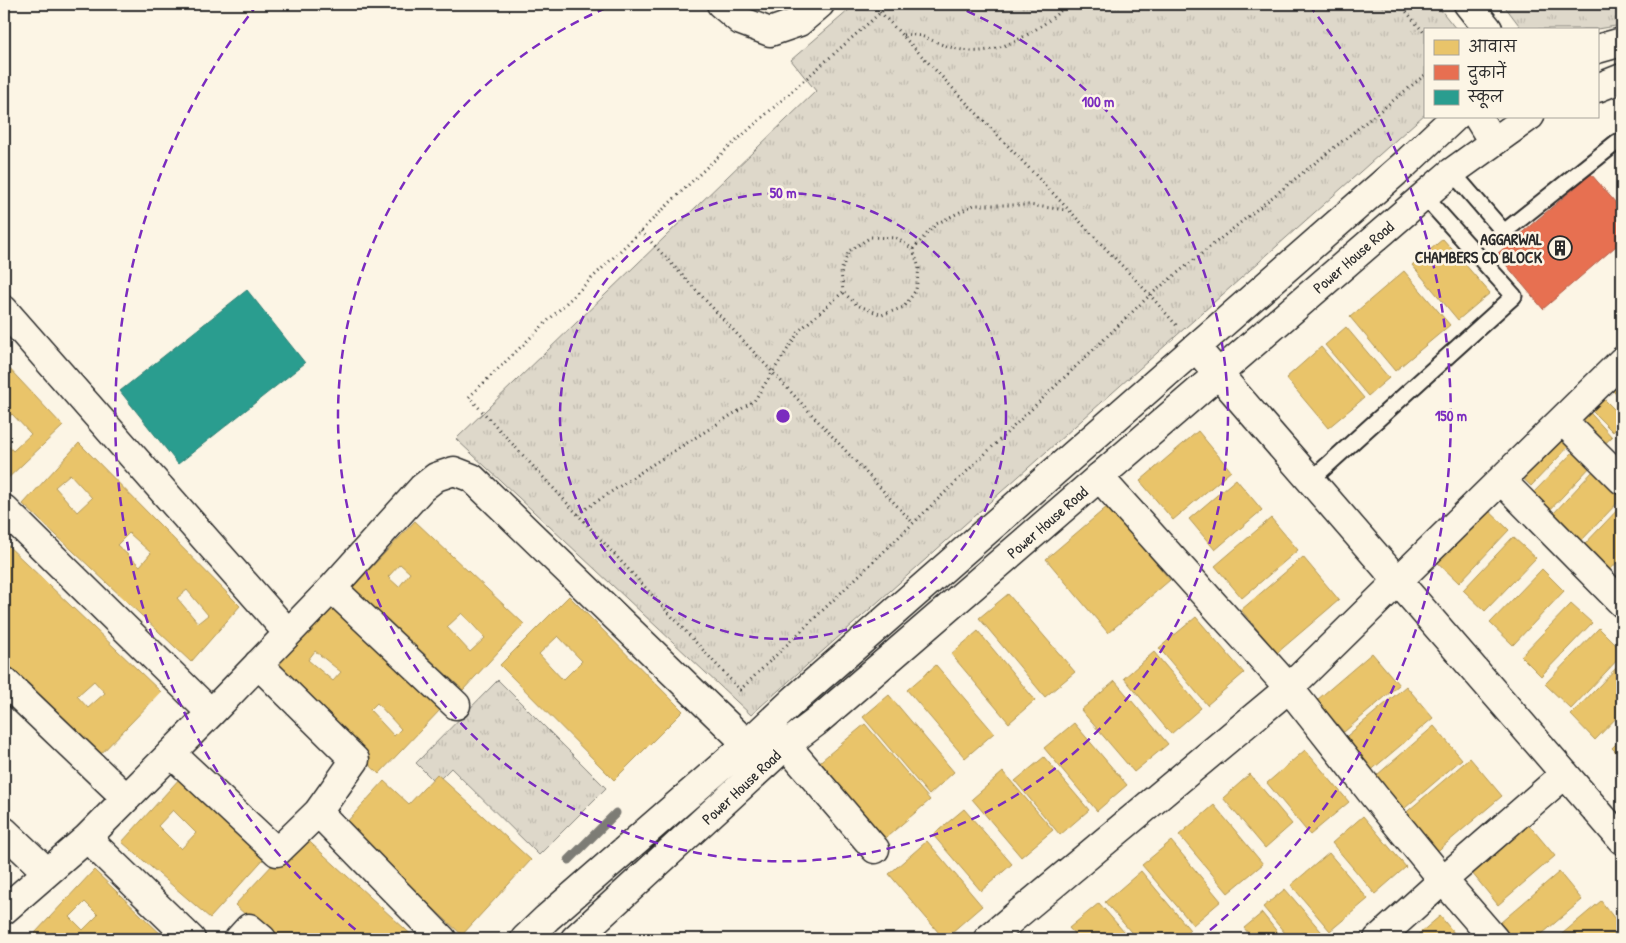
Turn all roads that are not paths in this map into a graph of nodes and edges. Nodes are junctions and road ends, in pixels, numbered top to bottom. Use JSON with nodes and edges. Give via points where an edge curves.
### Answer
{"nodes":[{"id":1,"x":721,"y":4,"type":"edge"},
{"id":2,"x":820,"y":4,"type":"edge"},
{"id":3,"x":1468,"y":4,"type":"edge"},
{"id":4,"x":1487,"y":28,"type":"edge"},
{"id":5,"x":1622,"y":42,"type":"edge"},
{"id":6,"x":1598,"y":49,"type":"edge"},
{"id":7,"x":1622,"y":78,"type":"edge"},
{"id":8,"x":1598,"y":88,"type":"edge"},
{"id":9,"x":1454,"y":118,"type":"edge"},
{"id":10,"x":1478,"y":118,"type":"edge"},
{"id":11,"x":1527,"y":118,"type":"edge"},
{"id":12,"x":1493,"y":142,"type":"junction"},
{"id":13,"x":1617,"y":142,"type":"dead end"},
{"id":14,"x":1452,"y":172,"type":"junction"},
{"id":15,"x":1424,"y":196,"type":"junction"},
{"id":16,"x":4,"y":310,"type":"edge"},
{"id":17,"x":1196,"y":348,"type":"junction"},
{"id":18,"x":1622,"y":361,"type":"edge"},
{"id":19,"x":1218,"y":374,"type":"junction"},
{"id":20,"x":1562,"y":420,"type":"junction"},
{"id":21,"x":1617,"y":465,"type":"edge"},
{"id":22,"x":1100,"y":477,"type":"junction"},
{"id":23,"x":1311,"y":480,"type":"junction"},
{"id":24,"x":1501,"y":480,"type":"junction"},
{"id":25,"x":5,"y":514,"type":"edge"},
{"id":26,"x":1398,"y":581,"type":"junction"},
{"id":27,"x":332,"y":588,"type":"junction"},
{"id":28,"x":1622,"y":603,"type":"edge"},
{"id":29,"x":288,"y":633,"type":"junction"},
{"id":30,"x":258,"y":664,"type":"junction"},
{"id":31,"x":4,"y":681,"type":"edge"},
{"id":32,"x":1289,"y":688,"type":"junction"},
{"id":33,"x":456,"y":705,"type":"dead end"},
{"id":34,"x":211,"y":713,"type":"junction"},
{"id":35,"x":766,"y":726,"type":"junction"},
{"id":36,"x":747,"y":744,"type":"junction"},
{"id":37,"x":786,"y":745,"type":"junction"},
{"id":38,"x":171,"y":753,"type":"junction"},
{"id":39,"x":764,"y":765,"type":"junction"},
{"id":40,"x":1565,"y":774,"type":"junction"},
{"id":41,"x":126,"y":798,"type":"junction"},
{"id":42,"x":318,"y":812,"type":"junction"},
{"id":43,"x":4,"y":831,"type":"edge"},
{"id":44,"x":87,"y":838,"type":"junction"},
{"id":45,"x":1622,"y":840,"type":"edge"},
{"id":46,"x":875,"y":849,"type":"dead end"},
{"id":47,"x":47,"y":872,"type":"junction"},
{"id":48,"x":1442,"y":880,"type":"junction"},
{"id":49,"x":4,"y":910,"type":"edge"},
{"id":50,"x":191,"y":939,"type":"edge"},
{"id":51,"x":239,"y":939,"type":"edge"},
{"id":52,"x":262,"y":939,"type":"edge"},
{"id":53,"x":442,"y":939,"type":"edge"},
{"id":54,"x":525,"y":939,"type":"edge"},
{"id":55,"x":575,"y":939,"type":"edge"},
{"id":56,"x":988,"y":939,"type":"edge"},
{"id":57,"x":1378,"y":939,"type":"edge"},
{"id":58,"x":1494,"y":939,"type":"edge"}],
"edges":[{"from":1,"to":2,"type":"street","via":[[742,21],[770,32],[798,22]]},
{"from":3,"to":4,"type":"street"},
{"from":5,"to":6,"type":"street"},
{"from":7,"to":8,"type":"street"},
{"from":9,"to":17,"type":"street","name":"Power House Road"},
{"from":10,"to":12,"type":"street"},
{"from":11,"to":12,"type":"street","name":"Power House Road"},
{"from":12,"to":14,"type":"street","name":"Power House Road"},
{"from":13,"to":14,"type":"lane","via":[[1504,232]]},
{"from":14,"to":15,"type":"street","name":"Power House Road"},
{"from":15,"to":19,"type":"street","name":"Power House Road"},
{"from":15,"to":23,"type":"lane","via":[[1514,296]]},
{"from":16,"to":29,"type":"street"},
{"from":17,"to":19,"type":"street"},
{"from":17,"to":35,"type":"street","name":"Power House Road"},
{"from":18,"to":20,"type":"street"},
{"from":19,"to":22,"type":"street","name":"Power House Road"},
{"from":19,"to":23,"type":"street"},
{"from":20,"to":21,"type":"street"},
{"from":20,"to":24,"type":"street"},
{"from":22,"to":32,"type":"street"},
{"from":22,"to":37,"type":"street","name":"Power House Road"},
{"from":23,"to":26,"type":"street"},
{"from":24,"to":26,"type":"street"},
{"from":24,"to":28,"type":"street"},
{"from":25,"to":34,"type":"street"},
{"from":26,"to":32,"type":"street"},
{"from":26,"to":40,"type":"street"},
{"from":27,"to":29,"type":"street"},
{"from":27,"to":33,"type":"street"},
{"from":27,"to":36,"type":"street","via":[[422,488],[436,477],[454,471],[472,478]]},
{"from":29,"to":30,"type":"street"},
{"from":30,"to":34,"type":"street"},
{"from":30,"to":42,"type":"street","via":[[355,760]]},
{"from":31,"to":41,"type":"street"},
{"from":32,"to":48,"type":"street"},
{"from":32,"to":56,"type":"street"},
{"from":34,"to":38,"type":"street"},
{"from":35,"to":36,"type":"street","name":"Power House Road"},
{"from":35,"to":37,"type":"street"},
{"from":36,"to":39,"type":"street"},
{"from":36,"to":54,"type":"street","name":"Power House Road"},
{"from":37,"to":39,"type":"street","name":"Power House Road"},
{"from":37,"to":46,"type":"street"},
{"from":38,"to":41,"type":"street"},
{"from":38,"to":42,"type":"street","via":[[277,852]]},
{"from":39,"to":55,"type":"street","name":"Power House Road"},
{"from":40,"to":45,"type":"street"},
{"from":40,"to":48,"type":"street"},
{"from":41,"to":44,"type":"street"},
{"from":42,"to":53,"type":"street"},
{"from":43,"to":47,"type":"street"},
{"from":44,"to":47,"type":"street"},
{"from":44,"to":50,"type":"street"},
{"from":47,"to":49,"type":"street"},
{"from":48,"to":57,"type":"street"},
{"from":48,"to":58,"type":"street"},
{"from":51,"to":52,"type":"street","via":[[249,928]]}]}
